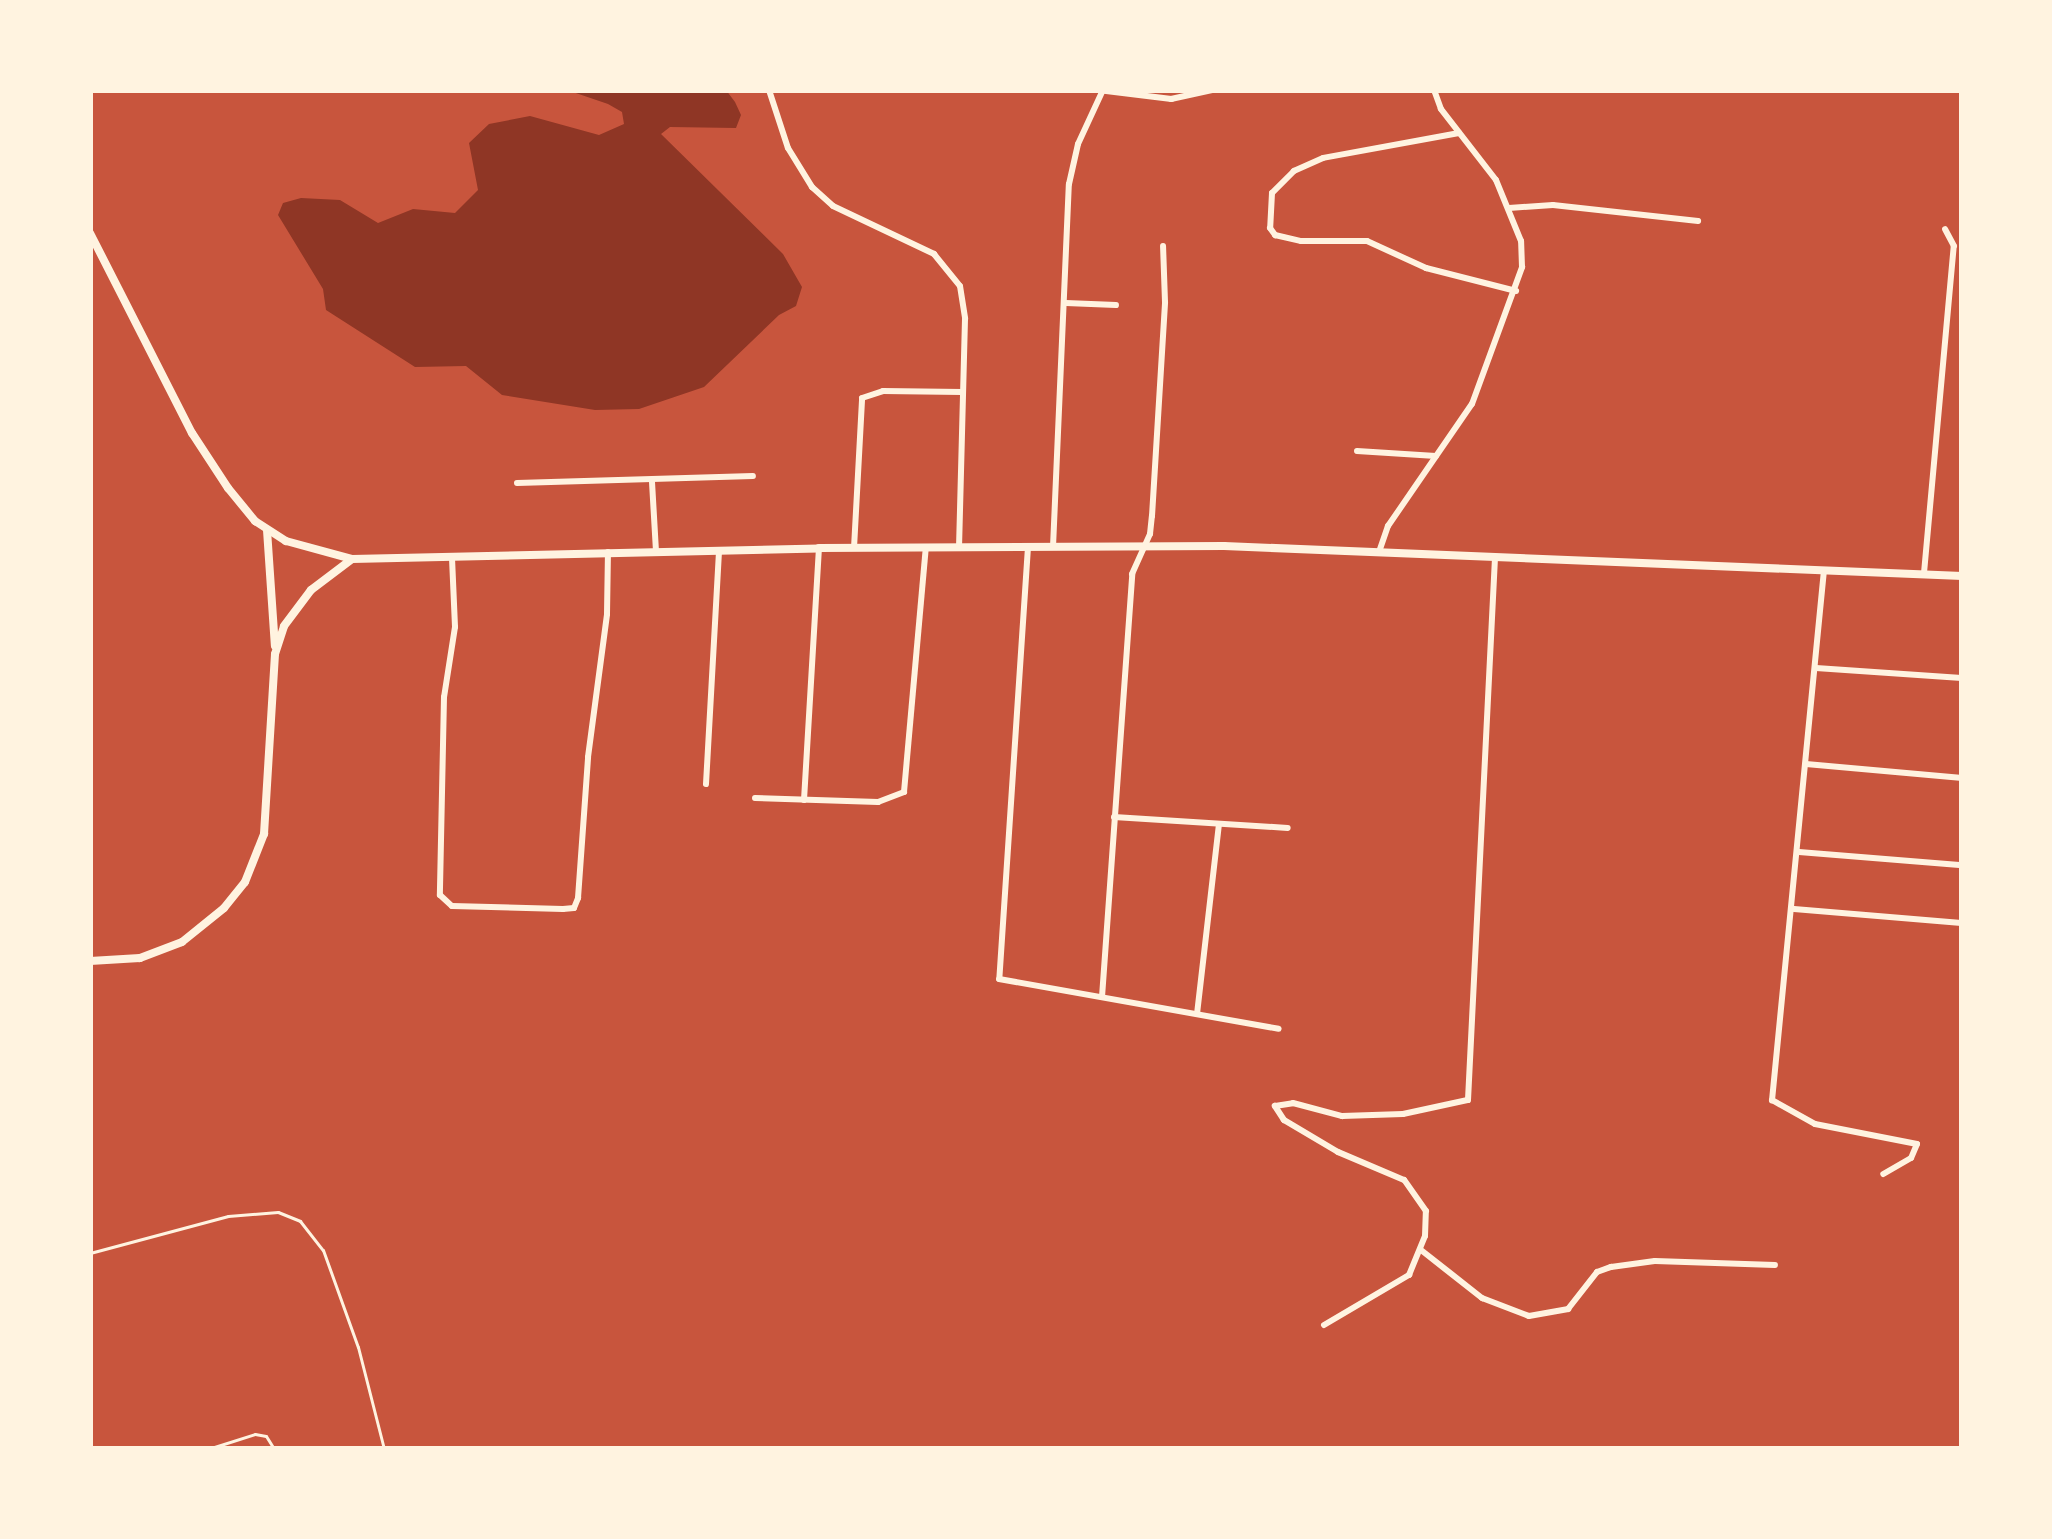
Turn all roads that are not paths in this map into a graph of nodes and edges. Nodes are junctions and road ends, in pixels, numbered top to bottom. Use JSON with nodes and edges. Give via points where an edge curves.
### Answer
{"nodes":[{"id":1,"x":769,"y":90,"type":"edge"},
{"id":2,"x":1212,"y":90,"type":"edge"},
{"id":3,"x":1434,"y":90,"type":"edge"},
{"id":4,"x":1101,"y":91,"type":"edge"},
{"id":5,"x":1459,"y":133,"type":"junction"},
{"id":6,"x":1509,"y":208,"type":"junction"},
{"id":7,"x":1699,"y":221,"type":"dead end"},
{"id":8,"x":1945,"y":229,"type":"dead end"},
{"id":9,"x":90,"y":232,"type":"edge"},
{"id":10,"x":1163,"y":246,"type":"dead end"},
{"id":11,"x":1516,"y":291,"type":"junction"},
{"id":12,"x":1064,"y":303,"type":"junction"},
{"id":13,"x":1116,"y":305,"type":"dead end"},
{"id":14,"x":962,"y":392,"type":"junction"},
{"id":15,"x":1358,"y":451,"type":"dead end"},
{"id":16,"x":1436,"y":456,"type":"junction"},
{"id":17,"x":753,"y":476,"type":"dead end"},
{"id":18,"x":652,"y":482,"type":"junction"},
{"id":19,"x":517,"y":483,"type":"dead end"},
{"id":20,"x":267,"y":530,"type":"junction"},
{"id":21,"x":1143,"y":546,"type":"junction"},
{"id":22,"x":926,"y":547,"type":"junction"},
{"id":23,"x":959,"y":547,"type":"junction"},
{"id":24,"x":1028,"y":547,"type":"junction"},
{"id":25,"x":1053,"y":547,"type":"junction"},
{"id":26,"x":819,"y":548,"type":"junction"},
{"id":27,"x":854,"y":548,"type":"junction"},
{"id":28,"x":718,"y":550,"type":"junction"},
{"id":29,"x":656,"y":551,"type":"junction"},
{"id":30,"x":608,"y":552,"type":"junction"},
{"id":31,"x":1379,"y":552,"type":"junction"},
{"id":32,"x":452,"y":557,"type":"junction"},
{"id":33,"x":1495,"y":557,"type":"junction"},
{"id":34,"x":352,"y":560,"type":"junction"},
{"id":35,"x":1824,"y":569,"type":"junction"},
{"id":36,"x":1924,"y":573,"type":"junction"},
{"id":37,"x":1962,"y":576,"type":"edge"},
{"id":38,"x":275,"y":654,"type":"junction"},
{"id":39,"x":1815,"y":668,"type":"junction"},
{"id":40,"x":1962,"y":678,"type":"edge"},
{"id":41,"x":1806,"y":764,"type":"junction"},
{"id":42,"x":1962,"y":778,"type":"edge"},
{"id":43,"x":706,"y":784,"type":"dead end"},
{"id":44,"x":755,"y":798,"type":"dead end"},
{"id":45,"x":804,"y":800,"type":"junction"},
{"id":46,"x":1114,"y":817,"type":"junction"},
{"id":47,"x":1219,"y":824,"type":"junction"},
{"id":48,"x":1288,"y":828,"type":"dead end"},
{"id":49,"x":1799,"y":852,"type":"junction"},
{"id":50,"x":1962,"y":865,"type":"edge"},
{"id":51,"x":1794,"y":909,"type":"junction"},
{"id":52,"x":1961,"y":923,"type":"edge"},
{"id":53,"x":90,"y":962,"type":"edge"},
{"id":54,"x":1102,"y":998,"type":"junction"},
{"id":55,"x":1197,"y":1014,"type":"junction"},
{"id":56,"x":1279,"y":1029,"type":"dead end"},
{"id":57,"x":1883,"y":1174,"type":"dead end"},
{"id":58,"x":1421,"y":1250,"type":"junction"},
{"id":59,"x":90,"y":1253,"type":"edge"},
{"id":60,"x":1774,"y":1265,"type":"dead end"},
{"id":61,"x":1324,"y":1325,"type":"dead end"},
{"id":62,"x":208,"y":1449,"type":"edge"},
{"id":63,"x":274,"y":1449,"type":"edge"},
{"id":64,"x":384,"y":1449,"type":"edge"}],
"edges":[{"from":1,"to":14,"type":"street","via":[[812,188],[922,247],[954,277],[964,307]]},
{"from":2,"to":4,"type":"street","via":[[1172,100]]},
{"from":3,"to":5,"type":"street"},
{"from":4,"to":12,"type":"street","via":[[1069,184]]},
{"from":5,"to":6,"type":"street"},
{"from":5,"to":11,"type":"street","via":[[1323,158],[1294,171],[1272,193],[1272,232],[1301,241],[1367,241],[1426,268]]},
{"from":6,"to":7,"type":"street"},
{"from":6,"to":11,"type":"street","via":[[1524,255]]},
{"from":8,"to":36,"type":"street","via":[[1954,246]]},
{"from":9,"to":20,"type":"main road","via":[[205,456]]},
{"from":10,"to":21,"type":"street","via":[[1152,516]]},
{"from":11,"to":16,"type":"street","via":[[1479,389]]},
{"from":12,"to":13,"type":"street"},
{"from":12,"to":25,"type":"street"},
{"from":14,"to":23,"type":"street"},
{"from":14,"to":27,"type":"street","via":[[866,394]]},
{"from":15,"to":16,"type":"street"},
{"from":16,"to":31,"type":"street"},
{"from":17,"to":18,"type":"street"},
{"from":18,"to":19,"type":"street"},
{"from":18,"to":29,"type":"street"},
{"from":20,"to":34,"type":"main road"},
{"from":20,"to":38,"type":"main road"},
{"from":21,"to":25,"type":"main road"},
{"from":21,"to":31,"type":"main road"},
{"from":21,"to":46,"type":"street","via":[[1130,591]]},
{"from":22,"to":23,"type":"main road"},
{"from":22,"to":27,"type":"main road"},
{"from":22,"to":45,"type":"street","via":[[904,793],[878,802]]},
{"from":23,"to":24,"type":"main road"},
{"from":24,"to":25,"type":"main road"},
{"from":24,"to":54,"type":"street","via":[[998,975]]},
{"from":26,"to":27,"type":"main road"},
{"from":26,"to":28,"type":"main road"},
{"from":26,"to":45,"type":"street"},
{"from":28,"to":29,"type":"main road"},
{"from":28,"to":43,"type":"street"},
{"from":29,"to":30,"type":"main road"},
{"from":30,"to":32,"type":"main road"},
{"from":30,"to":32,"type":"street","via":[[574,908],[442,901]]},
{"from":31,"to":33,"type":"main road"},
{"from":32,"to":34,"type":"main road"},
{"from":33,"to":35,"type":"main road"},
{"from":33,"to":58,"type":"street","via":[[1472,1084],[1462,1102],[1423,1112],[1359,1116],[1275,1106],[1337,1152],[1412,1186],[1426,1211]]},
{"from":34,"to":38,"type":"main road","via":[[300,602]]},
{"from":35,"to":36,"type":"main road"},
{"from":35,"to":39,"type":"street"},
{"from":36,"to":37,"type":"main road"},
{"from":38,"to":53,"type":"main road","via":[[268,808],[245,882],[182,941],[140,958]]},
{"from":39,"to":40,"type":"street"},
{"from":39,"to":41,"type":"street"},
{"from":41,"to":42,"type":"street"},
{"from":41,"to":49,"type":"street"},
{"from":44,"to":45,"type":"street"},
{"from":46,"to":47,"type":"street"},
{"from":46,"to":54,"type":"street"},
{"from":47,"to":48,"type":"street"},
{"from":47,"to":55,"type":"street"},
{"from":49,"to":50,"type":"street"},
{"from":49,"to":51,"type":"street"},
{"from":51,"to":52,"type":"street"},
{"from":51,"to":57,"type":"street","via":[[1772,1100],[1815,1124],[1917,1144],[1911,1158]]},
{"from":54,"to":55,"type":"street"},
{"from":55,"to":56,"type":"street"},
{"from":58,"to":60,"type":"street","via":[[1482,1298],[1529,1316],[1568,1310],[1597,1272],[1611,1267]]},
{"from":58,"to":61,"type":"street","via":[[1402,1281]]},
{"from":59,"to":64,"type":"lane","via":[[228,1216],[265,1212],[308,1226],[358,1347]]},
{"from":62,"to":63,"type":"lane","via":[[255,1434]]}]}
